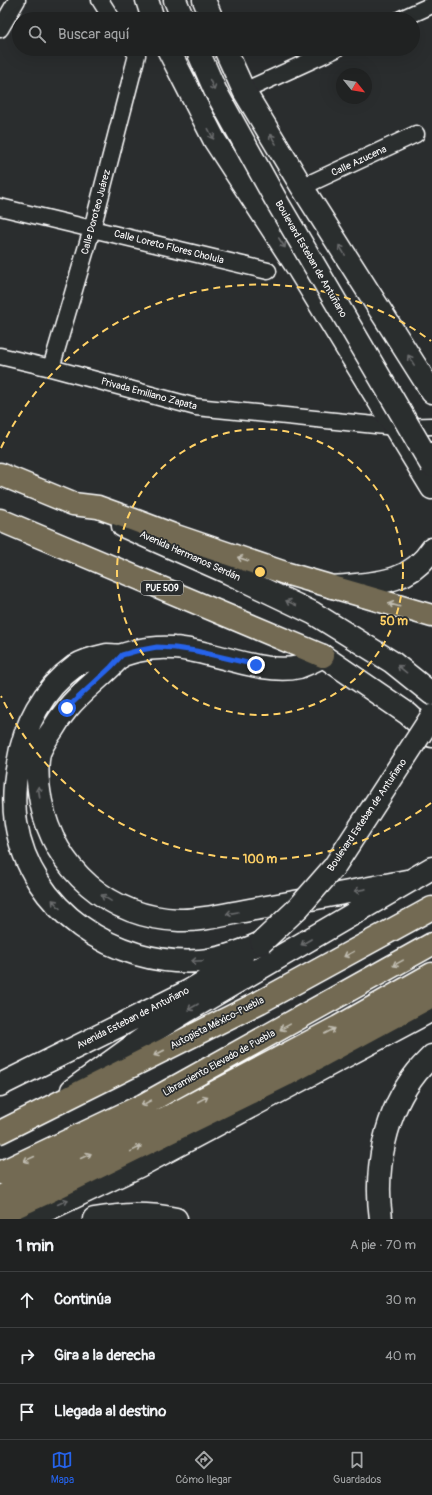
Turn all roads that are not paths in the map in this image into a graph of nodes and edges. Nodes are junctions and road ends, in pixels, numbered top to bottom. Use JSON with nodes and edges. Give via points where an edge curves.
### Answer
{"nodes":[{"id":1,"x":17,"y":0,"type":"edge"},
{"id":2,"x":100,"y":0,"type":"edge"},
{"id":3,"x":147,"y":0,"type":"edge"},
{"id":4,"x":175,"y":0,"type":"edge"},
{"id":5,"x":204,"y":0,"type":"edge"},
{"id":6,"x":432,"y":5,"type":"edge"},
{"id":7,"x":108,"y":12,"type":"edge"},
{"id":8,"x":151,"y":12,"type":"edge"},
{"id":9,"x":180,"y":12,"type":"edge"},
{"id":10,"x":209,"y":12,"type":"edge"},
{"id":11,"x":416,"y":12,"type":"edge"},
{"id":12,"x":0,"y":30,"type":"edge"},
{"id":13,"x":134,"y":56,"type":"edge"},
{"id":14,"x":172,"y":56,"type":"edge"},
{"id":15,"x":199,"y":56,"type":"edge"},
{"id":16,"x":228,"y":56,"type":"edge"},
{"id":17,"x":321,"y":56,"type":"edge"},
{"id":18,"x":244,"y":92,"type":"junction"},
{"id":19,"x":416,"y":134,"type":"dead end"},
{"id":20,"x":302,"y":187,"type":"junction"},
{"id":21,"x":0,"y":207,"type":"edge"},
{"id":22,"x":92,"y":229,"type":"junction"},
{"id":23,"x":268,"y":271,"type":"dead end"},
{"id":24,"x":0,"y":356,"type":"edge"},
{"id":25,"x":51,"y":368,"type":"junction"},
{"id":26,"x":432,"y":392,"type":"edge"},
{"id":27,"x":432,"y":426,"type":"edge"},
{"id":28,"x":395,"y":427,"type":"junction"},
{"id":29,"x":432,"y":466,"type":"edge"},
{"id":30,"x":0,"y":474,"type":"edge"},
{"id":31,"x":432,"y":488,"type":"edge"},
{"id":32,"x":74,"y":504,"type":"junction"},
{"id":33,"x":0,"y":520,"type":"edge"},
{"id":34,"x":432,"y":549,"type":"edge"},
{"id":35,"x":330,"y":587,"type":"junction"},
{"id":36,"x":432,"y":616,"type":"edge"},
{"id":37,"x":122,"y":655,"type":"junction"},
{"id":38,"x":324,"y":656,"type":"junction"},
{"id":39,"x":432,"y":694,"type":"edge"},
{"id":40,"x":432,"y":716,"type":"edge"},
{"id":41,"x":432,"y":736,"type":"edge"},
{"id":42,"x":432,"y":868,"type":"edge"},
{"id":43,"x":412,"y":880,"type":"junction"},
{"id":44,"x":432,"y":908,"type":"edge"},
{"id":45,"x":261,"y":944,"type":"junction"},
{"id":46,"x":432,"y":944,"type":"edge"},
{"id":47,"x":432,"y":974,"type":"edge"},
{"id":48,"x":432,"y":996,"type":"edge"},
{"id":49,"x":432,"y":1010,"type":"edge"},
{"id":50,"x":432,"y":1056,"type":"edge"},
{"id":51,"x":0,"y":1085,"type":"edge"},
{"id":52,"x":46,"y":1110,"type":"junction"},
{"id":53,"x":0,"y":1132,"type":"edge"},
{"id":54,"x":0,"y":1173,"type":"edge"},
{"id":55,"x":0,"y":1196,"type":"edge"},
{"id":56,"x":0,"y":1214,"type":"edge"},
{"id":57,"x":28,"y":1219,"type":"edge"},
{"id":58,"x":94,"y":1219,"type":"edge"},
{"id":59,"x":176,"y":1219,"type":"edge"},
{"id":60,"x":382,"y":1219,"type":"edge"}],
"edges":[{"from":1,"to":12,"type":"street"},
{"from":2,"to":7,"type":"street"},
{"from":3,"to":8,"type":"street"},
{"from":4,"to":9,"type":"street"},
{"from":5,"to":10,"type":"street"},
{"from":6,"to":11,"type":"street"},
{"from":13,"to":22,"type":"street","name":"Calle Doroteo Juárez"},
{"from":14,"to":28,"type":"street","one_way":true,"via":[[214,141],[299,270]]},
{"from":15,"to":29,"type":"street","name":"Boulevard Esteban de Antuñano","one_way":true,"bridge":true,"via":[[215,90],[276,200]]},
{"from":16,"to":18,"type":"street"},
{"from":17,"to":18,"type":"street"},
{"from":20,"to":18,"type":"street","one_way":true},
{"from":19,"to":20,"type":"street","name":"Calle Azucena"},
{"from":26,"to":20,"type":"street","one_way":true},
{"from":21,"to":22,"type":"street","name":"Calle Loreto Flores Cholula"},
{"from":22,"to":23,"type":"street","name":"Calle Loreto Flores Cholula"},
{"from":22,"to":25,"type":"street","name":"Calle Doroteo Juárez"},
{"from":24,"to":25,"type":"street","name":"Privada Emiliano Zapata"},
{"from":25,"to":28,"type":"street","name":"Privada Emiliano Zapata","via":[[196,407]]},
{"from":27,"to":28,"type":"street","name":"Privada Emiliano Zapata"},
{"from":28,"to":31,"type":"street"},
{"from":30,"to":32,"type":"main road","name":"Avenida Hermanos Serdán"},
{"from":35,"to":32,"type":"main road","one_way":true,"via":[[98,507]]},
{"from":39,"to":32,"type":"street","name":"Avenida Hermanos Serdán","one_way":true,"via":[[392,662],[313,613]]},
{"from":33,"to":38,"type":"main road","number":"PUE 509"},
{"from":34,"to":35,"type":"street","via":[[418,566],[396,579]]},
{"from":36,"to":35,"type":"main road","one_way":true},
{"from":37,"to":38,"type":"street","via":[[157,647],[175,648],[279,668],[299,667]]},
{"from":43,"to":37,"type":"street","one_way":true,"via":[[317,899],[180,920],[140,913],[120,906],[86,884],[72,869],[50,834],[39,794],[40,753],[47,737],[67,708]]},
{"from":45,"to":37,"type":"street","one_way":true,"via":[[222,958],[180,962],[160,960],[123,950],[100,939],[59,908],[39,882],[26,859],[16,824],[14,788],[20,752],[32,718],[51,688],[77,665],[106,655]]},
{"from":38,"to":41,"type":"street","number":"PUE 509","via":[[408,714]]},
{"from":40,"to":45,"type":"street","name":"Boulevard Esteban de Antuñano","bridge":true,"via":[[334,866],[299,907]]},
{"from":42,"to":43,"type":"street"},
{"from":43,"to":52,"type":"street","one_way":true,"via":[[187,1010],[110,1061]]},
{"from":44,"to":52,"type":"main road","name":"Autopista México-Puebla","one_way":true,"via":[[260,1002]]},
{"from":45,"to":51,"type":"street","name":"Avenida Esteban de Antuñano","via":[[190,991]]},
{"from":46,"to":54,"type":"main road","name":"Libramiento Elevado de Puebla","one_way":true,"via":[[143,1105]]},
{"from":55,"to":47,"type":"main road","one_way":true,"via":[[176,1113]]},
{"from":56,"to":48,"type":"main road","one_way":true,"via":[[54,1190],[286,1075]]},
{"from":57,"to":49,"type":"street","one_way":true,"via":[[139,1166]]},
{"from":50,"to":60,"type":"street","via":[[417,1072],[404,1092],[386,1137],[379,1184]]},
{"from":52,"to":53,"type":"main road","name":"Autopista México-Puebla"},
{"from":58,"to":59,"type":"street","via":[[122,1214]]}]}
